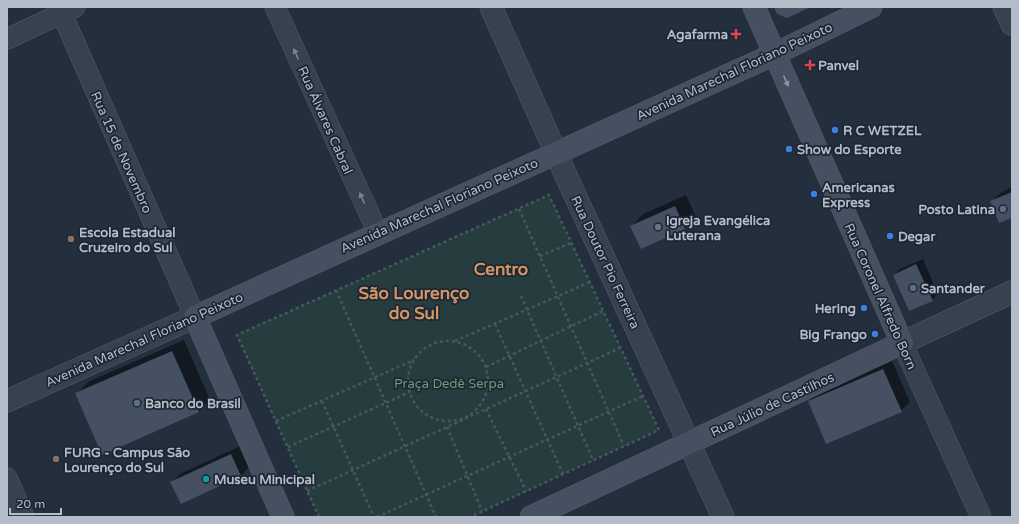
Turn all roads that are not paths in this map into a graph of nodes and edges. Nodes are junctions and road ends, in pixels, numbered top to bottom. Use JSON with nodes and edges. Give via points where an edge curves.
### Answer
{"nodes":[{"id":1,"x":275,"y":7,"type":"edge"},
{"id":2,"x":491,"y":7,"type":"edge"},
{"id":3,"x":754,"y":7,"type":"edge"},
{"id":4,"x":871,"y":7,"type":"edge"},
{"id":5,"x":1004,"y":7,"type":"edge"},
{"id":6,"x":65,"y":9,"type":"edge"},
{"id":7,"x":1012,"y":24,"type":"edge"},
{"id":8,"x":7,"y":39,"type":"edge"},
{"id":9,"x":774,"y":54,"type":"junction"},
{"id":10,"x":556,"y":152,"type":"junction"},
{"id":11,"x":378,"y":233,"type":"junction"},
{"id":12,"x":1012,"y":292,"type":"edge"},
{"id":13,"x":194,"y":317,"type":"junction"},
{"id":14,"x":902,"y":343,"type":"junction"},
{"id":15,"x":7,"y":401,"type":"edge"},
{"id":16,"x":689,"y":443,"type":"junction"},
{"id":17,"x":7,"y":478,"type":"edge"},
{"id":18,"x":24,"y":517,"type":"edge"},
{"id":19,"x":283,"y":517,"type":"edge"},
{"id":20,"x":531,"y":517,"type":"edge"},
{"id":21,"x":723,"y":517,"type":"edge"},
{"id":22,"x":982,"y":517,"type":"edge"}],
"edges":[{"from":11,"to":1,"type":"street","name":"Rua Álvares Cabral","one_way":true},
{"from":2,"to":10,"type":"street","name":"Rua Doutor Pio Ferreira"},
{"from":3,"to":9,"type":"main road","name":"Rua Coronel Alfredo Born"},
{"from":4,"to":9,"type":"main road","name":"Avenida Marechal Floriano Peixoto"},
{"from":5,"to":7,"type":"street"},
{"from":6,"to":8,"type":"street"},
{"from":6,"to":13,"type":"street","name":"Rua 15 de Novembro"},
{"from":9,"to":10,"type":"main road","name":"Avenida Marechal Floriano Peixoto"},
{"from":9,"to":14,"type":"main road","name":"Rua Coronel Alfredo Born","one_way":true},
{"from":10,"to":11,"type":"main road","name":"Avenida Marechal Floriano Peixoto"},
{"from":10,"to":16,"type":"street","name":"Rua Doutor Pio Ferreira"},
{"from":11,"to":13,"type":"main road","name":"Avenida Marechal Floriano Peixoto"},
{"from":12,"to":14,"type":"street","name":"Rua Júlio de Castilhos"},
{"from":13,"to":15,"type":"street","name":"Avenida Marechal Floriano Peixoto"},
{"from":13,"to":19,"type":"main road","name":"Rua 15 de Novembro"},
{"from":14,"to":16,"type":"main road","name":"Rua Júlio de Castilhos"},
{"from":14,"to":22,"type":"street","name":"Rua Coronel Alfredo Born"},
{"from":16,"to":20,"type":"main road","name":"Rua Júlio de Castilhos"},
{"from":16,"to":21,"type":"street","name":"Rua Doutor Pio Ferreira"},
{"from":17,"to":18,"type":"street"}]}
